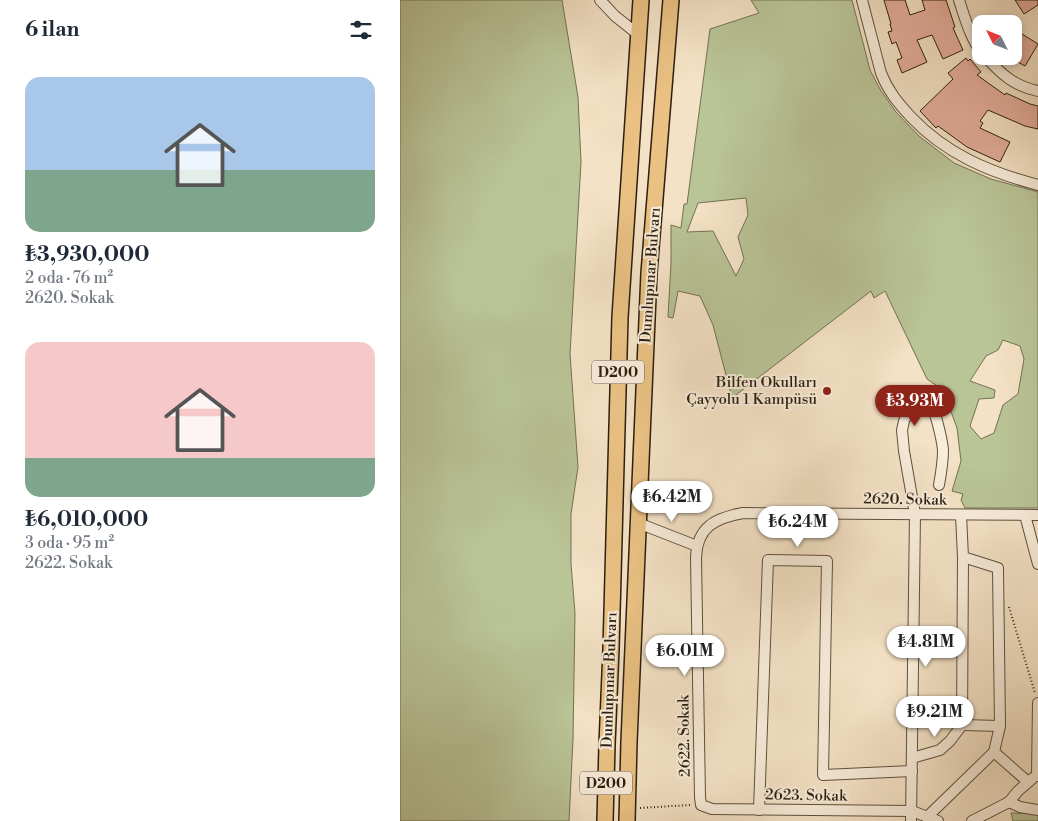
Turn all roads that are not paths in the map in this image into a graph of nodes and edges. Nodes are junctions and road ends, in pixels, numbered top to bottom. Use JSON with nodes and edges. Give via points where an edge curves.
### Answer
{"nodes":[{"id":1,"x":600,"y":0,"type":"edge"},
{"id":2,"x":641,"y":0,"type":"edge"},
{"id":3,"x":672,"y":0,"type":"edge"},
{"id":4,"x":862,"y":0,"type":"edge"},
{"id":5,"x":958,"y":0,"type":"edge"},
{"id":6,"x":639,"y":35,"type":"junction"},
{"id":7,"x":972,"y":36,"type":"edge"},
{"id":8,"x":994,"y":65,"type":"edge"},
{"id":9,"x":1038,"y":91,"type":"edge"},
{"id":10,"x":1038,"y":185,"type":"edge"},
{"id":11,"x":939,"y":485,"type":"dead end"},
{"id":12,"x":915,"y":514,"type":"junction"},
{"id":13,"x":960,"y":515,"type":"junction"},
{"id":14,"x":1025,"y":515,"type":"junction"},
{"id":15,"x":1038,"y":515,"type":"edge"},
{"id":16,"x":638,"y":523,"type":"junction"},
{"id":17,"x":697,"y":546,"type":"junction"},
{"id":18,"x":963,"y":557,"type":"junction"},
{"id":19,"x":1038,"y":564,"type":"edge"},
{"id":20,"x":1038,"y":703,"type":"edge"},
{"id":21,"x":962,"y":725,"type":"junction"},
{"id":22,"x":1000,"y":726,"type":"junction"},
{"id":23,"x":994,"y":752,"type":"junction"},
{"id":24,"x":912,"y":758,"type":"junction"},
{"id":25,"x":912,"y":771,"type":"junction"},
{"id":26,"x":1038,"y":776,"type":"edge"},
{"id":27,"x":1028,"y":782,"type":"junction"},
{"id":28,"x":1009,"y":802,"type":"junction"},
{"id":29,"x":701,"y":804,"type":"joint"},
{"id":30,"x":759,"y":810,"type":"junction"},
{"id":31,"x":1038,"y":810,"type":"edge"},
{"id":32,"x":627,"y":815,"type":"edge"},
{"id":33,"x":911,"y":816,"type":"edge"},
{"id":34,"x":927,"y":817,"type":"junction"},
{"id":35,"x":605,"y":821,"type":"edge"},
{"id":36,"x":938,"y":821,"type":"edge"},
{"id":37,"x":972,"y":821,"type":"edge"}],
"edges":[{"from":1,"to":6,"type":"street"},
{"from":2,"to":6,"type":"highway","name":"Dumlupınar Bulvarı","number":"D200"},
{"from":3,"to":16,"type":"highway","name":"Dumlupınar Bulvarı","number":"D200","via":[[649,273]]},
{"from":4,"to":10,"type":"street","via":[[885,84],[908,114],[925,131],[959,155],[1000,174]]},
{"from":5,"to":7,"type":"street"},
{"from":6,"to":35,"type":"highway","name":"Dumlupınar Bulvarı","number":"D200","via":[[620,318]]},
{"from":8,"to":9,"type":"street","via":[[1014,83]]},
{"from":11,"to":12,"type":"street","via":[[941,437],[929,398],[920,393],[902,430]]},
{"from":12,"to":13,"type":"street","name":"2620. Sokak"},
{"from":12,"to":17,"type":"street","name":"2620. Sokak","via":[[743,513],[707,527]]},
{"from":12,"to":24,"type":"street"},
{"from":13,"to":14,"type":"street","name":"2620. Sokak"},
{"from":13,"to":18,"type":"street"},
{"from":14,"to":15,"type":"street","name":"2620. Sokak"},
{"from":14,"to":19,"type":"street"},
{"from":16,"to":17,"type":"street"},
{"from":16,"to":32,"type":"highway","name":"Dumlupınar Bulvarı","number":"D200"},
{"from":17,"to":29,"type":"street","name":"2622. Sokak"},
{"from":18,"to":21,"type":"street"},
{"from":18,"to":22,"type":"street","via":[[998,568]]},
{"from":20,"to":26,"type":"street"},
{"from":21,"to":22,"type":"street"},
{"from":21,"to":24,"type":"street","via":[[940,750]]},
{"from":22,"to":23,"type":"street"},
{"from":23,"to":27,"type":"street"},
{"from":23,"to":34,"type":"street"},
{"from":24,"to":25,"type":"street"},
{"from":25,"to":30,"type":"street","via":[[823,774],[827,561],[768,560]]},
{"from":25,"to":33,"type":"street"},
{"from":26,"to":27,"type":"street"},
{"from":27,"to":28,"type":"street"},
{"from":28,"to":31,"type":"street"},
{"from":28,"to":37,"type":"street"},
{"from":29,"to":30,"type":"street","name":"2623. Sokak","via":[[712,810]]},
{"from":30,"to":33,"type":"street","name":"2623. Sokak"},
{"from":33,"to":34,"type":"street"},
{"from":34,"to":36,"type":"street"}]}
